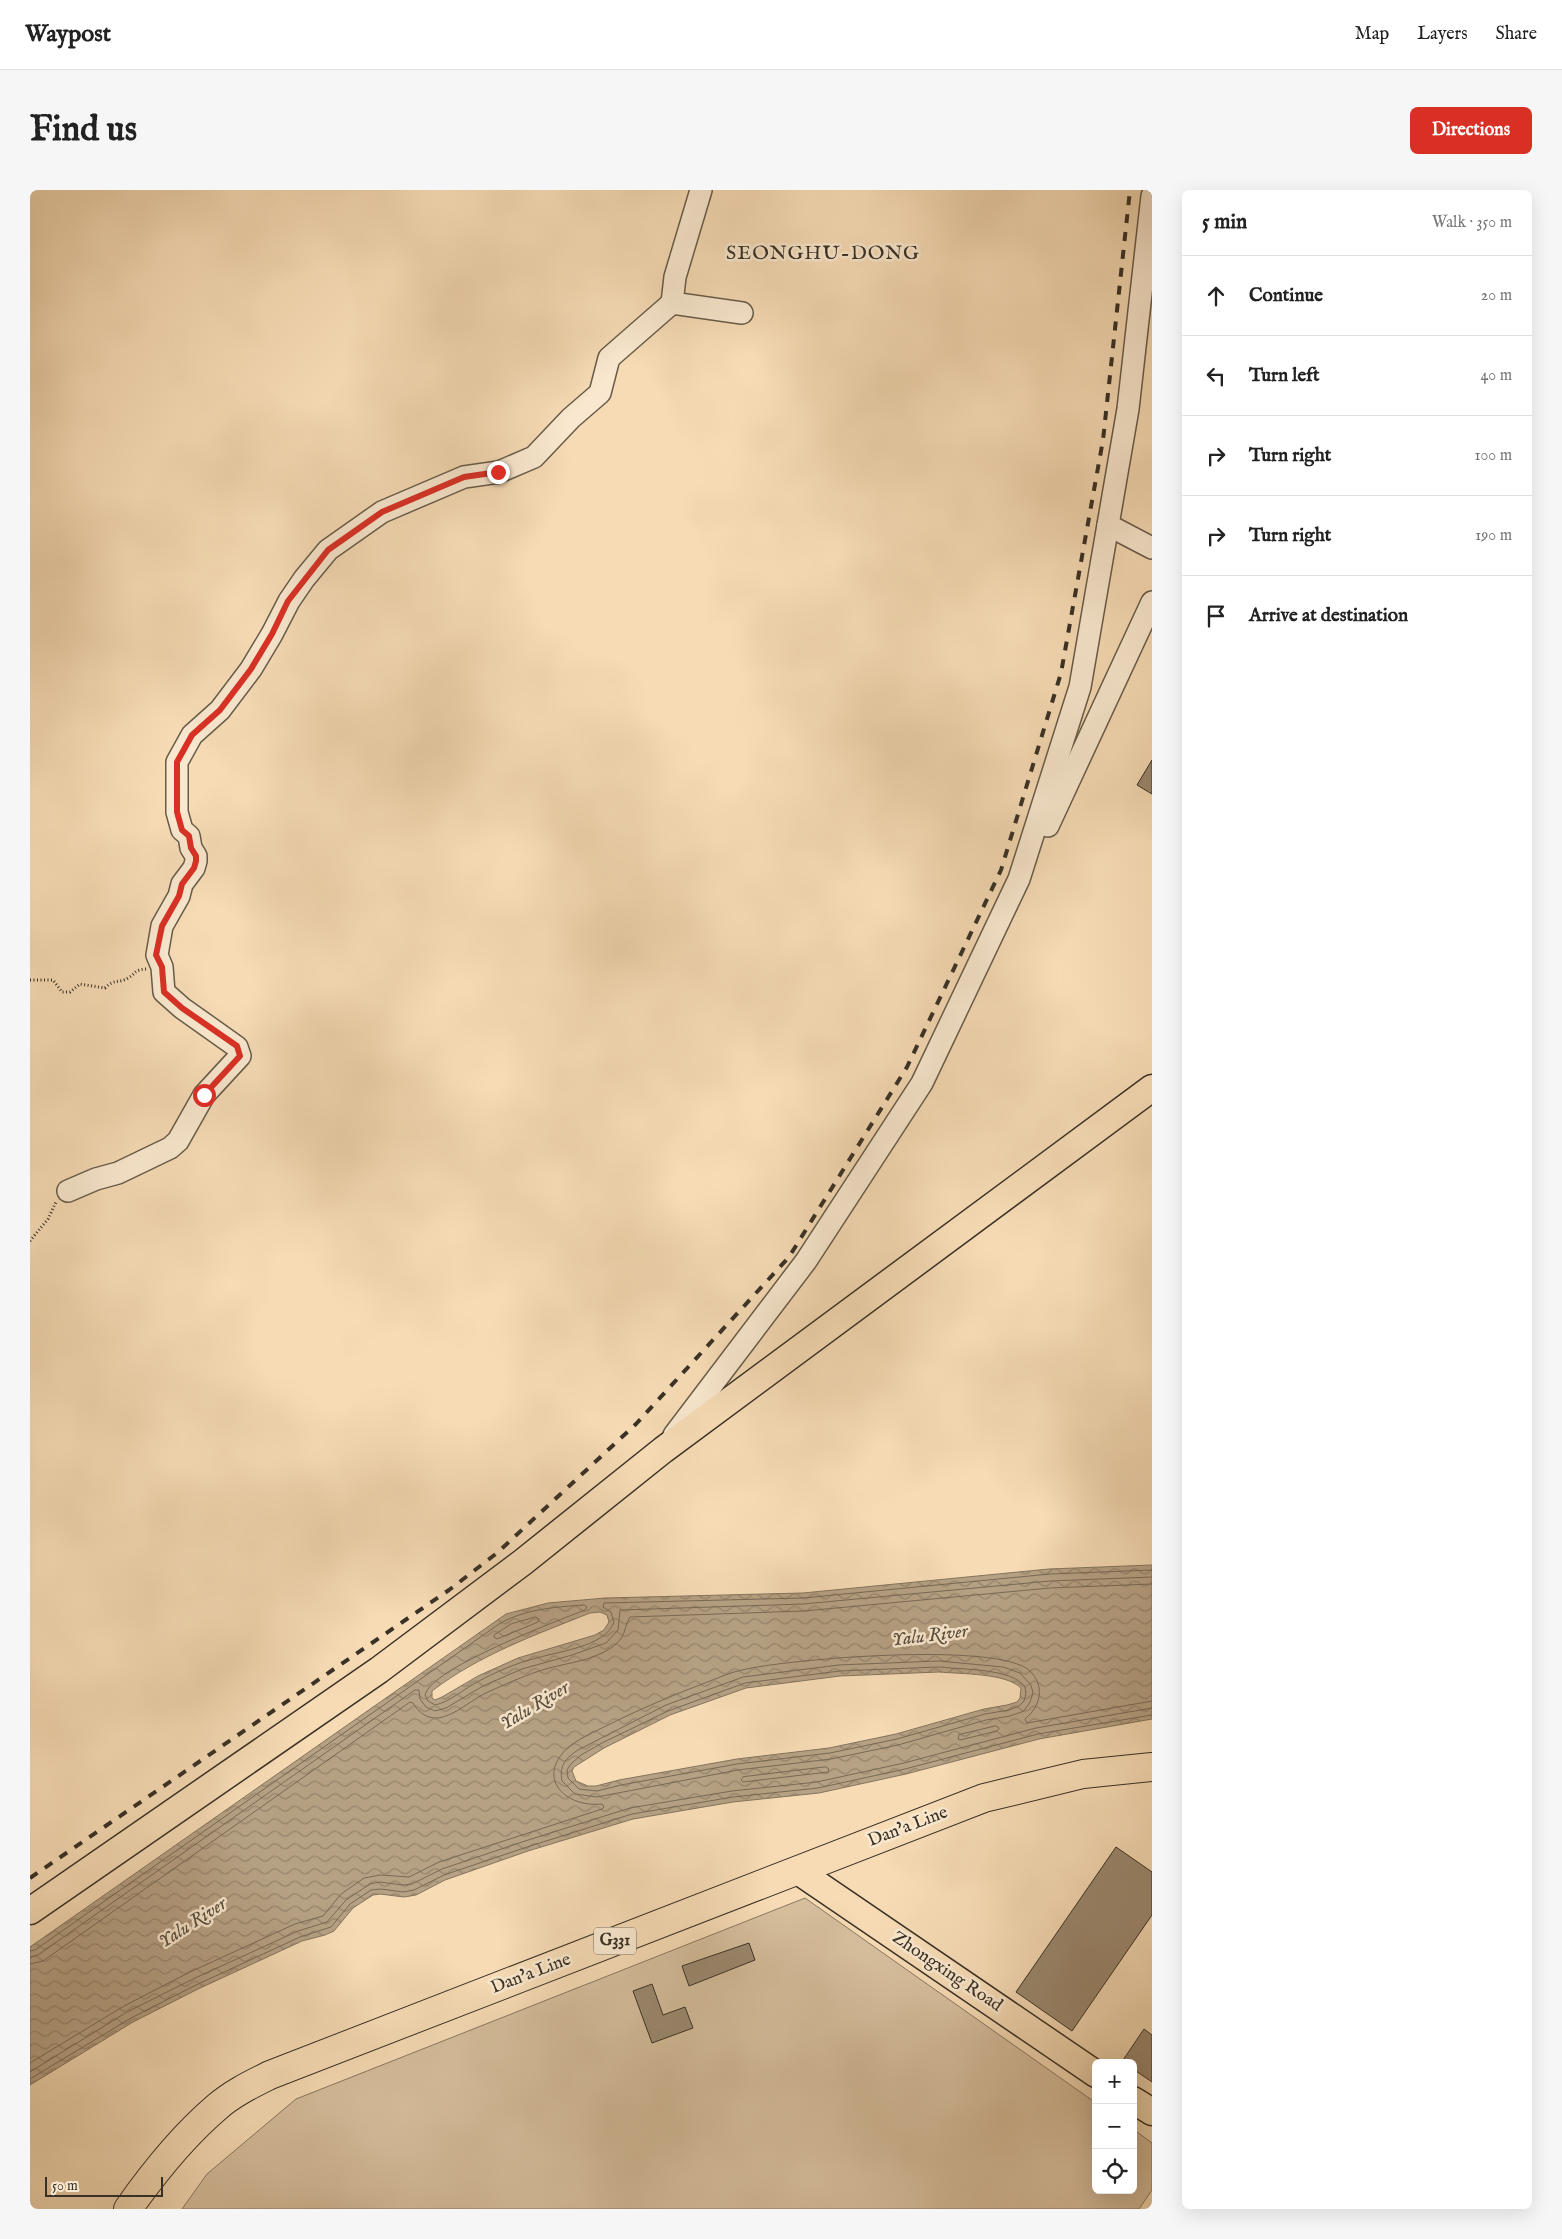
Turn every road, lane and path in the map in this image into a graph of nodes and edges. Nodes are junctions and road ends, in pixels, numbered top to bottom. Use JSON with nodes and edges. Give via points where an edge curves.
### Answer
{"nodes":[{"id":1,"x":701,"y":190,"type":"edge"},
{"id":2,"x":1152,"y":196,"type":"edge"},
{"id":3,"x":672,"y":302,"type":"junction"},
{"id":4,"x":742,"y":313,"type":"dead end"},
{"id":5,"x":1108,"y":525,"type":"junction"},
{"id":6,"x":1152,"y":548,"type":"edge"},
{"id":7,"x":1152,"y":602,"type":"edge"},
{"id":8,"x":1019,"y":879,"type":"junction"},
{"id":9,"x":162,"y":967,"type":"junction"},
{"id":10,"x":30,"y":980,"type":"edge"},
{"id":11,"x":1152,"y":1088,"type":"edge"},
{"id":12,"x":68,"y":1191,"type":"joint"},
{"id":13,"x":30,"y":1241,"type":"edge"},
{"id":14,"x":662,"y":1450,"type":"junction"},
{"id":15,"x":1152,"y":1767,"type":"edge"},
{"id":16,"x":798,"y":1871,"type":"junction"},
{"id":17,"x":30,"y":1911,"type":"edge"},
{"id":18,"x":1092,"y":2071,"type":"edge"},
{"id":19,"x":1137,"y":2103,"type":"edge"},
{"id":20,"x":1152,"y":2112,"type":"edge"},
{"id":21,"x":128,"y":2209,"type":"edge"}],
"edges":[{"from":1,"to":3,"type":"street","via":[[675,277]]},
{"from":2,"to":5,"type":"street","via":[[1128,409]]},
{"from":3,"to":4,"type":"street"},
{"from":3,"to":9,"type":"street","via":[[609,358],[600,393],[534,457],[498,472],[464,477],[382,512],[328,550],[304,579],[288,601],[251,669],[220,710],[192,735],[177,762],[177,812],[182,830],[189,836],[196,861],[162,926],[156,955]]},
{"from":5,"to":6,"type":"street"},
{"from":5,"to":8,"type":"street","via":[[1080,687]]},
{"from":7,"to":8,"type":"street","via":[[1042,839]]},
{"from":8,"to":14,"type":"street","via":[[922,1083],[806,1262]]},
{"from":9,"to":10,"type":"path","via":[[137,970],[127,979],[112,981],[105,988],[80,984],[70,992],[62,992],[53,980]]},
{"from":9,"to":12,"type":"street","via":[[164,992],[237,1046],[240,1056],[204,1095],[178,1141],[170,1148],[118,1173]]},
{"from":11,"to":14,"type":"main road"},
{"from":12,"to":13,"type":"path"},
{"from":14,"to":17,"type":"main road","via":[[523,1562],[379,1670]]},
{"from":15,"to":16,"type":"highway","name":"Dan'a Line","number":"G331","via":[[1083,1774],[984,1798]]},
{"from":16,"to":18,"type":"main road","name":"Zhongxing Road"},
{"from":16,"to":21,"type":"highway","name":"Dan'a Line","number":"G331","via":[[270,2074],[218,2106],[198,2125]]},
{"from":19,"to":20,"type":"main road"}]}
